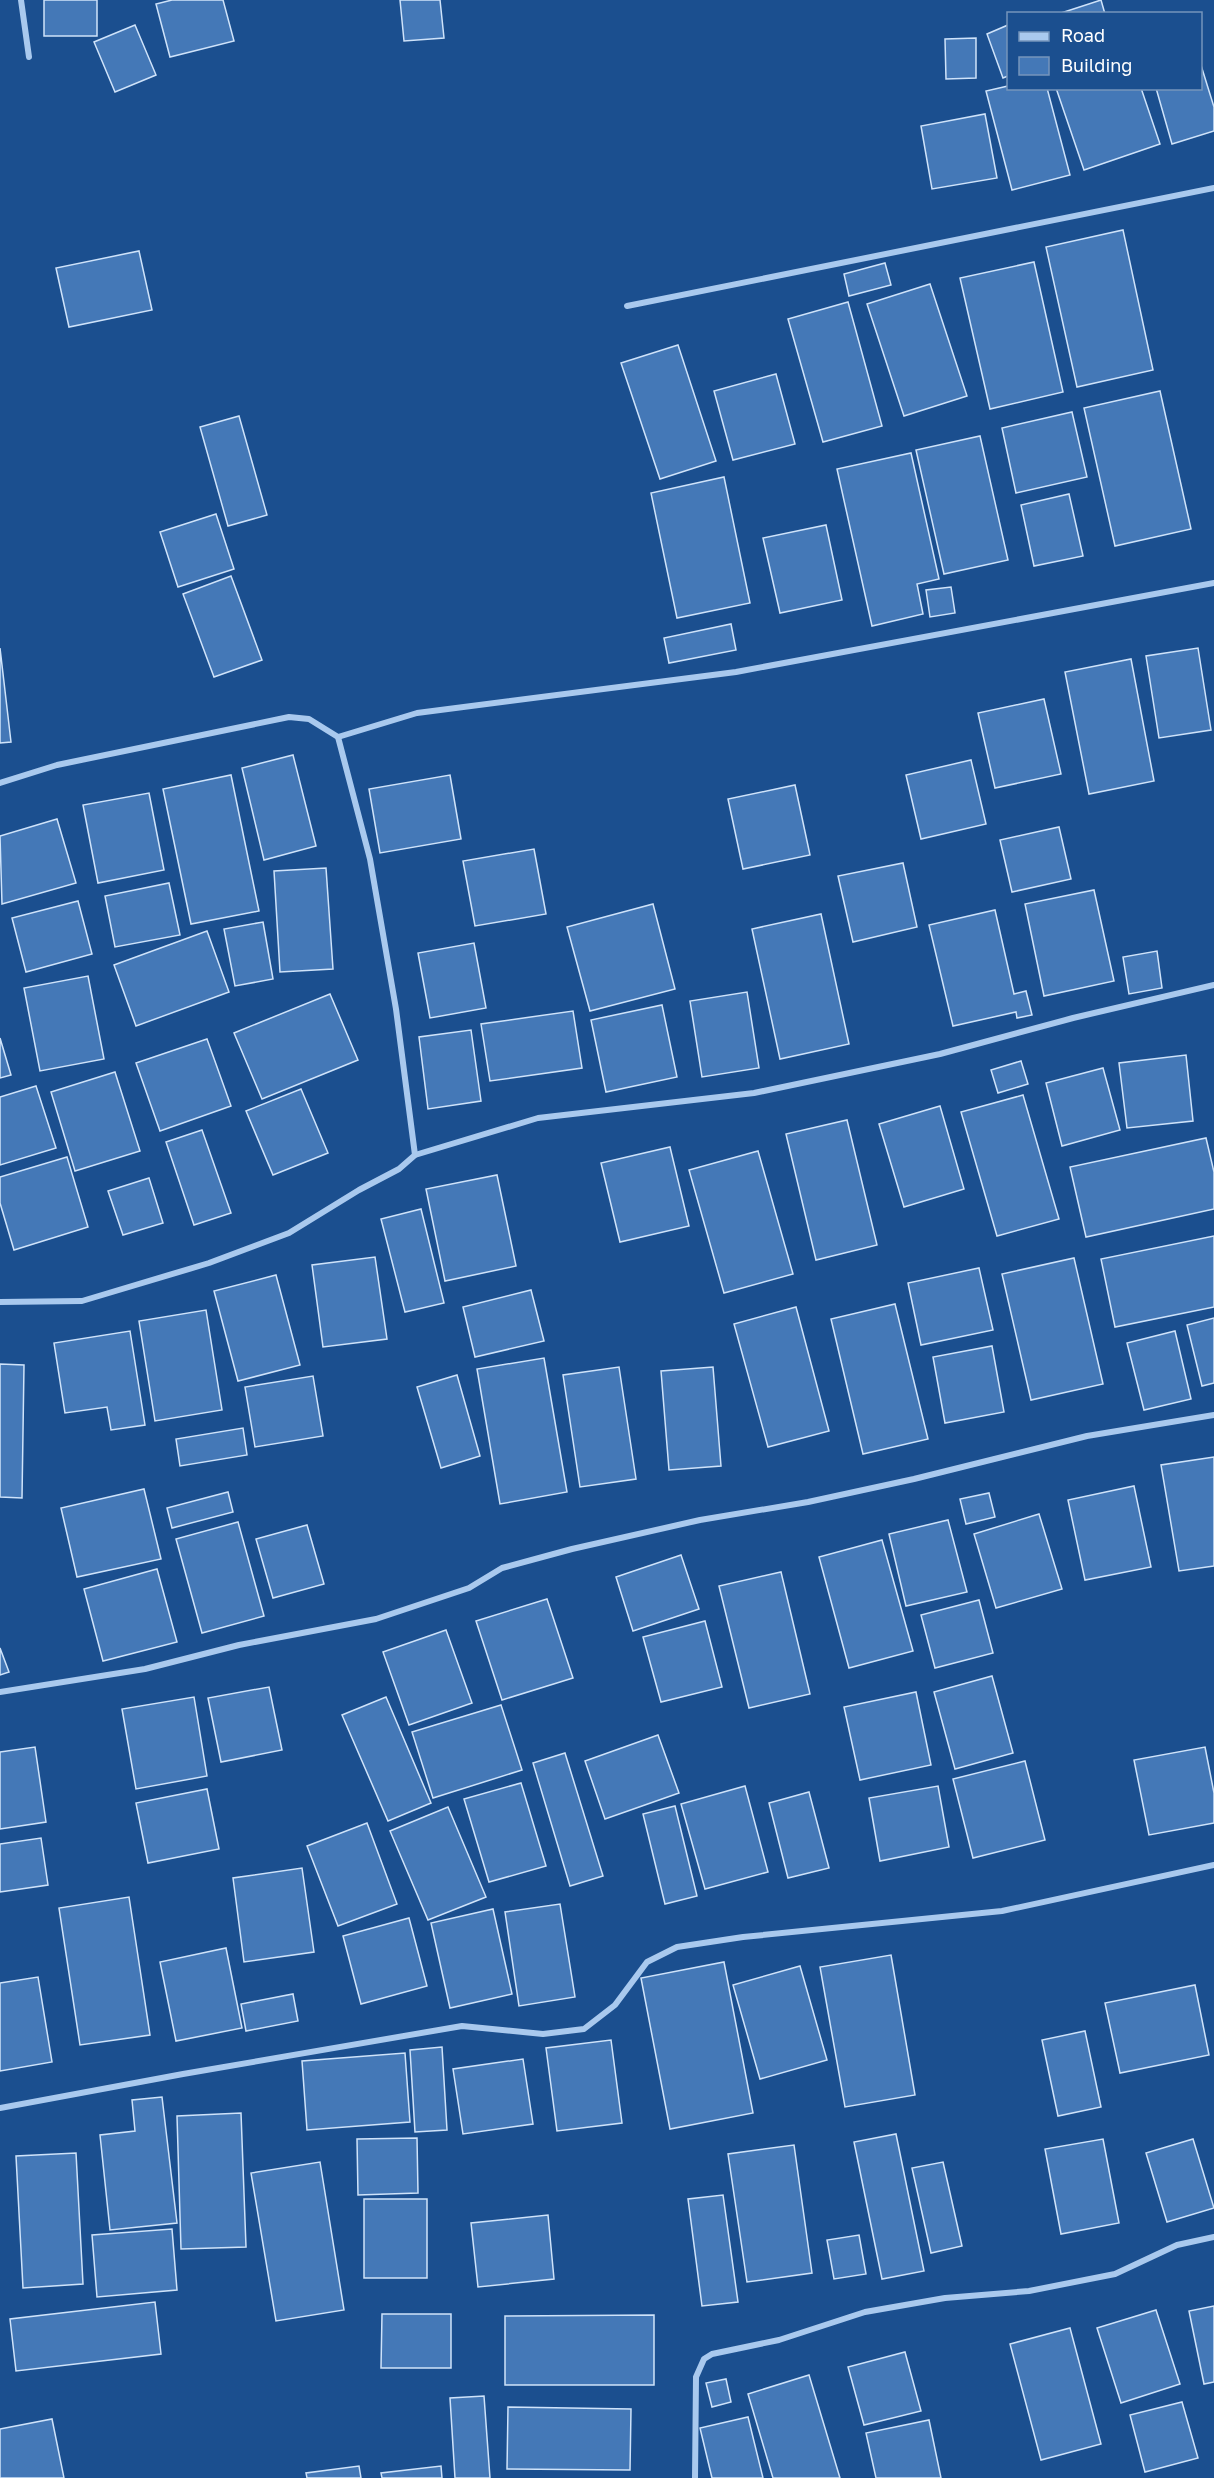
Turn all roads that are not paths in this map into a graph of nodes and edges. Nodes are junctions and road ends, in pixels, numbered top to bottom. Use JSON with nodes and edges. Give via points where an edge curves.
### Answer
{"nodes":[{"id":1,"x":21,"y":0,"type":"edge"},
{"id":2,"x":29,"y":57,"type":"dead end"},
{"id":3,"x":1214,"y":188,"type":"edge"},
{"id":4,"x":627,"y":306,"type":"dead end"},
{"id":5,"x":1214,"y":583,"type":"edge"},
{"id":6,"x":338,"y":737,"type":"junction"},
{"id":7,"x":0,"y":783,"type":"edge"},
{"id":8,"x":1214,"y":985,"type":"edge"},
{"id":9,"x":415,"y":1155,"type":"junction"},
{"id":10,"x":0,"y":1302,"type":"edge"},
{"id":11,"x":1214,"y":1415,"type":"edge"},
{"id":12,"x":0,"y":1692,"type":"edge"},
{"id":13,"x":1214,"y":1865,"type":"edge"},
{"id":14,"x":0,"y":2108,"type":"edge"},
{"id":15,"x":1214,"y":2237,"type":"edge"},
{"id":16,"x":695,"y":2478,"type":"edge"}],
"edges":[{"from":1,"to":2,"type":"street"},
{"from":3,"to":4,"type":"street"},
{"from":5,"to":6,"type":"street","via":[[736,672],[417,713]]},
{"from":6,"to":7,"type":"street","via":[[309,719],[289,717],[57,765]]},
{"from":6,"to":9,"type":"street","via":[[370,859],[396,1009]]},
{"from":8,"to":9,"type":"street","via":[[905,1061],[754,1093],[538,1118]]},
{"from":9,"to":10,"type":"street","via":[[399,1169],[289,1233],[209,1263],[82,1301]]},
{"from":11,"to":12,"type":"street","via":[[1087,1436],[914,1479],[572,1549],[502,1568],[468,1588],[376,1619],[239,1645],[145,1669]]},
{"from":13,"to":14,"type":"street","via":[[1002,1911],[677,1947],[647,1962],[615,2005],[584,2029],[543,2034],[462,2026]]},
{"from":15,"to":16,"type":"street","via":[[1177,2245],[1114,2274],[1029,2291],[945,2298],[865,2312],[779,2340],[712,2354],[704,2359],[696,2377]]}]}
